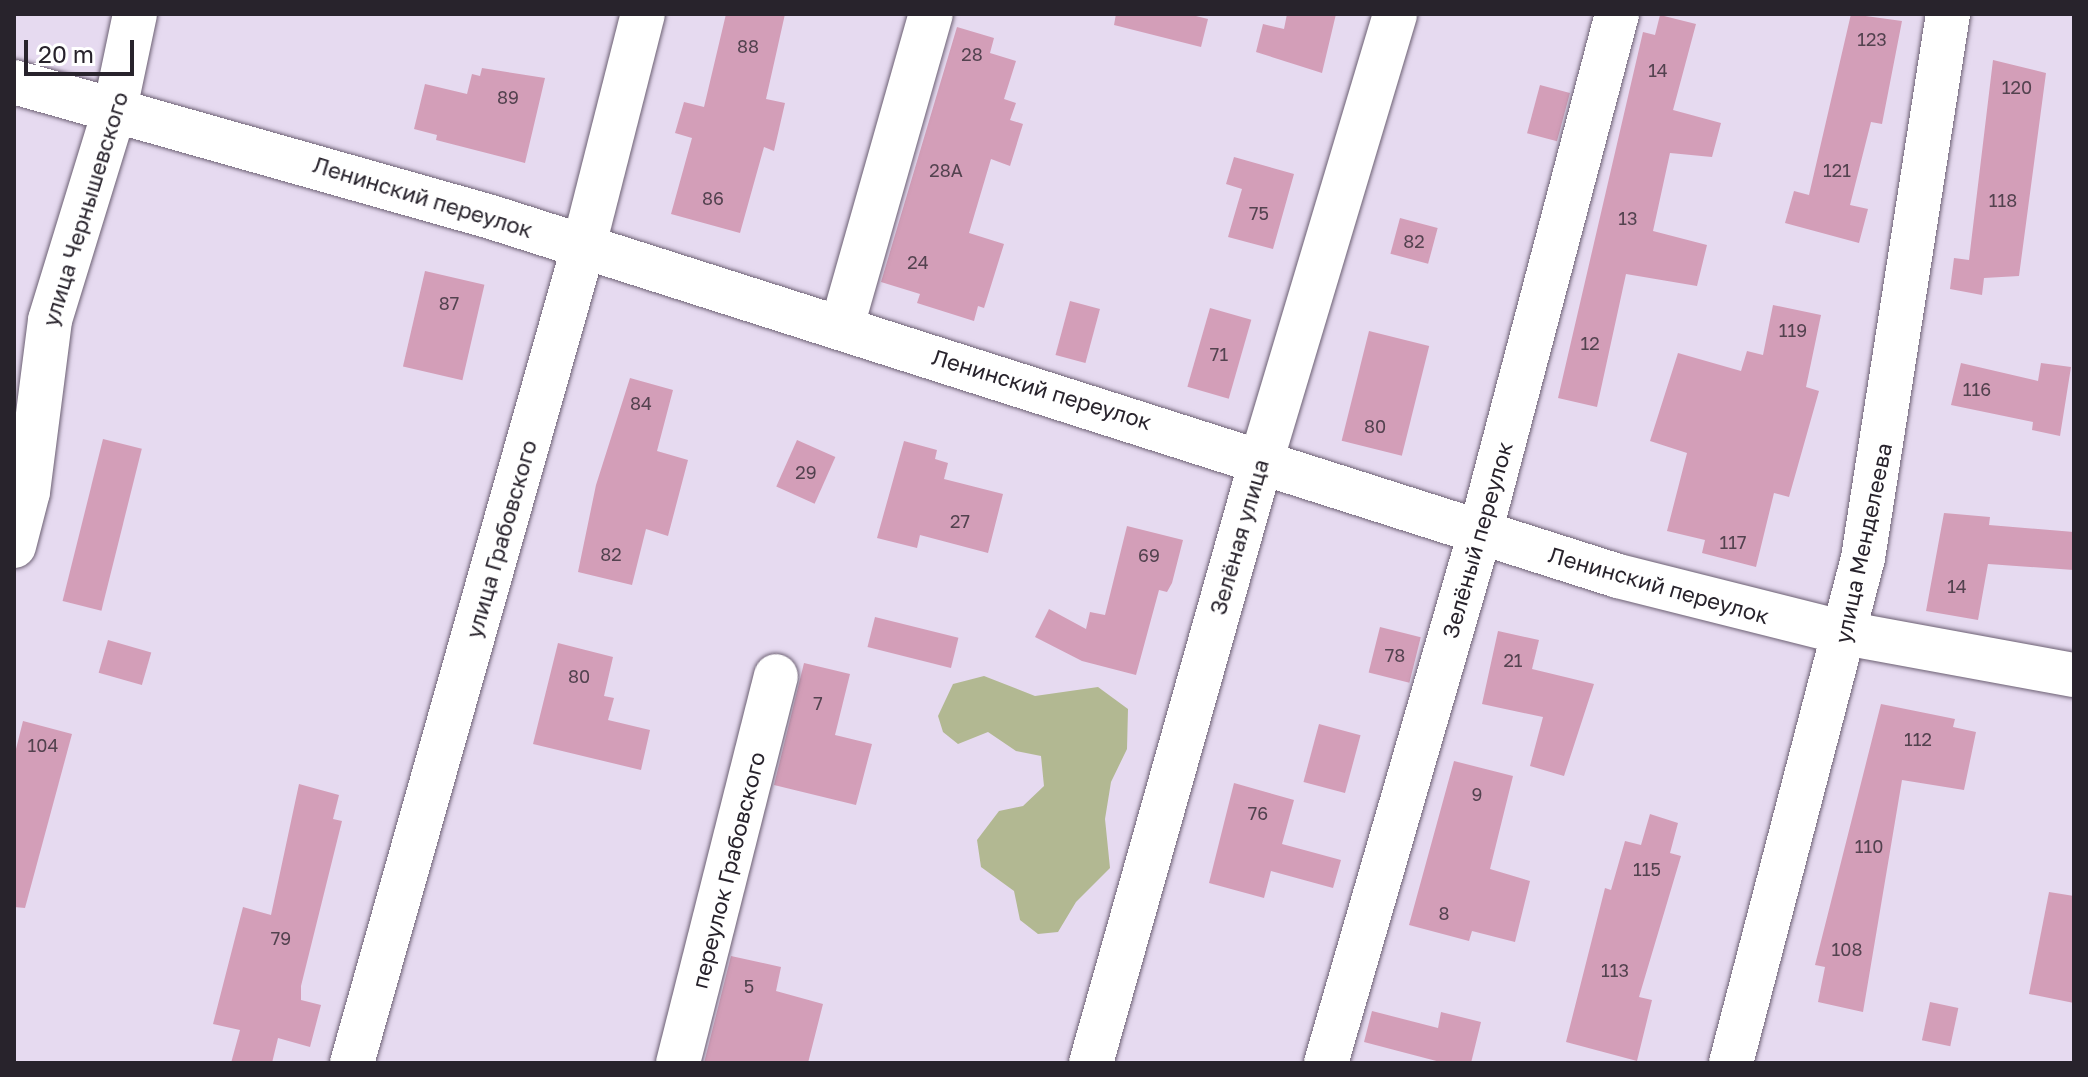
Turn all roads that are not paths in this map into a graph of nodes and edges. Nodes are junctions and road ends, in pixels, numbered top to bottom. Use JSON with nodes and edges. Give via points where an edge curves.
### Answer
{"nodes":[{"id":1,"x":135,"y":14,"type":"edge"},
{"id":2,"x":643,"y":14,"type":"edge"},
{"id":3,"x":931,"y":14,"type":"edge"},
{"id":4,"x":1395,"y":14,"type":"edge"},
{"id":5,"x":1617,"y":14,"type":"edge"},
{"id":6,"x":1948,"y":14,"type":"edge"},
{"id":7,"x":14,"y":82,"type":"edge"},
{"id":8,"x":115,"y":109,"type":"junction"},
{"id":9,"x":584,"y":245,"type":"junction"},
{"id":10,"x":842,"y":326,"type":"junction"},
{"id":11,"x":1262,"y":458,"type":"junction"},
{"id":12,"x":1480,"y":533,"type":"junction"},
{"id":13,"x":14,"y":546,"type":"edge"},
{"id":14,"x":1845,"y":633,"type":"junction"},
{"id":15,"x":2074,"y":675,"type":"edge"},
{"id":16,"x":776,"y":676,"type":"dead end"},
{"id":17,"x":352,"y":1063,"type":"edge"},
{"id":18,"x":678,"y":1063,"type":"edge"},
{"id":19,"x":1091,"y":1063,"type":"edge"},
{"id":20,"x":1326,"y":1063,"type":"edge"},
{"id":21,"x":1731,"y":1063,"type":"edge"}],
"edges":[{"from":1,"to":8,"type":"street","name":"улица Чернышевского"},
{"from":2,"to":9,"type":"street","name":"улица Грабовского"},
{"from":3,"to":10,"type":"street"},
{"from":4,"to":11,"type":"street","name":"Зелёная улица"},
{"from":5,"to":12,"type":"street","name":"Зелёный переулок"},
{"from":6,"to":14,"type":"street","name":"улица Менделеева","via":[[1883,463]]},
{"from":7,"to":8,"type":"street","name":"Ленинский переулок"},
{"from":8,"to":9,"type":"street","name":"Ленинский переулок"},
{"from":8,"to":13,"type":"street","name":"улица Чернышевского","via":[[50,320],[28,492]]},
{"from":9,"to":10,"type":"street","name":"Ленинский переулок"},
{"from":9,"to":17,"type":"street","name":"улица Грабовского"},
{"from":10,"to":11,"type":"street","name":"Ленинский переулок"},
{"from":11,"to":12,"type":"street","name":"Ленинский переулок"},
{"from":11,"to":19,"type":"street","name":"Зелёная улица"},
{"from":12,"to":14,"type":"street","name":"Ленинский переулок","via":[[1741,610]]},
{"from":12,"to":20,"type":"street","name":"Зелёный переулок"},
{"from":14,"to":15,"type":"street","name":"Ленинский переулок"},
{"from":14,"to":21,"type":"street","name":"улица Менделеева"},
{"from":16,"to":18,"type":"street","name":"переулок Грабовского"}]}
